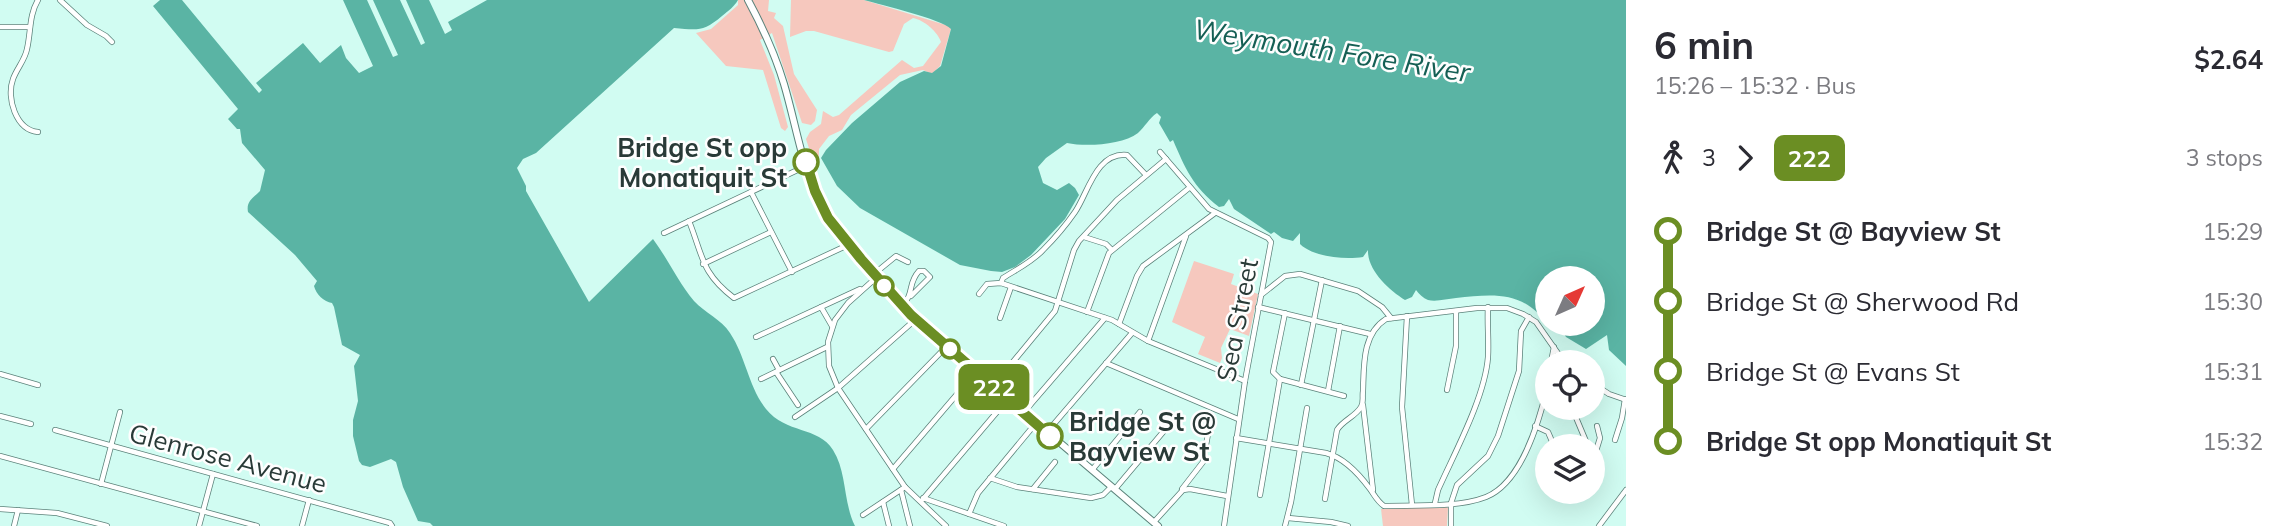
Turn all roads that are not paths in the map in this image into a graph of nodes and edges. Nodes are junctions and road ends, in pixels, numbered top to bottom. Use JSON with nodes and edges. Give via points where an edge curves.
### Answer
{"nodes":[{"id":1,"x":38,"y":0,"type":"edge"},
{"id":2,"x":60,"y":0,"type":"edge"},
{"id":3,"x":748,"y":0,"type":"edge"},
{"id":4,"x":0,"y":27,"type":"edge"},
{"id":5,"x":30,"y":27,"type":"junction"},
{"id":6,"x":112,"y":43,"type":"dead end"},
{"id":7,"x":38,"y":132,"type":"dead end"},
{"id":8,"x":1160,"y":152,"type":"dead end"},
{"id":9,"x":1166,"y":159,"type":"junction"},
{"id":10,"x":806,"y":166,"type":"junction"},
{"id":11,"x":1146,"y":175,"type":"junction"},
{"id":12,"x":1189,"y":188,"type":"junction"},
{"id":13,"x":751,"y":192,"type":"junction"},
{"id":14,"x":1215,"y":213,"type":"junction"},
{"id":15,"x":689,"y":221,"type":"junction"},
{"id":16,"x":771,"y":232,"type":"junction"},
{"id":17,"x":664,"y":233,"type":"dead end"},
{"id":18,"x":1187,"y":234,"type":"junction"},
{"id":19,"x":1083,"y":236,"type":"junction"},
{"id":20,"x":848,"y":245,"type":"junction"},
{"id":21,"x":1112,"y":250,"type":"junction"},
{"id":22,"x":908,"y":262,"type":"dead end"},
{"id":23,"x":703,"y":264,"type":"junction"},
{"id":24,"x":792,"y":272,"type":"junction"},
{"id":25,"x":875,"y":276,"type":"junction"},
{"id":26,"x":1322,"y":280,"type":"junction"},
{"id":27,"x":1001,"y":283,"type":"junction"},
{"id":28,"x":1011,"y":286,"type":"junction"},
{"id":29,"x":866,"y":287,"type":"junction"},
{"id":30,"x":979,"y":294,"type":"dead end"},
{"id":31,"x":1261,"y":295,"type":"junction"},
{"id":32,"x":911,"y":296,"type":"junction"},
{"id":33,"x":1058,"y":302,"type":"junction"},
{"id":34,"x":902,"y":306,"type":"junction"},
{"id":35,"x":821,"y":307,"type":"junction"},
{"id":36,"x":1258,"y":307,"type":"junction"},
{"id":37,"x":1488,"y":307,"type":"junction"},
{"id":38,"x":1456,"y":311,"type":"junction"},
{"id":39,"x":1087,"y":312,"type":"junction"},
{"id":40,"x":1285,"y":313,"type":"junction"},
{"id":41,"x":1407,"y":316,"type":"junction"},
{"id":42,"x":1105,"y":317,"type":"junction"},
{"id":43,"x":1529,"y":317,"type":"junction"},
{"id":44,"x":1000,"y":318,"type":"dead end"},
{"id":45,"x":1391,"y":318,"type":"junction"},
{"id":46,"x":916,"y":320,"type":"junction"},
{"id":47,"x":1312,"y":320,"type":"junction"},
{"id":48,"x":1119,"y":324,"type":"junction"},
{"id":49,"x":832,"y":326,"type":"junction"},
{"id":50,"x":1340,"y":326,"type":"junction"},
{"id":51,"x":1132,"y":333,"type":"junction"},
{"id":52,"x":1370,"y":334,"type":"junction"},
{"id":53,"x":755,"y":337,"type":"dead end"},
{"id":54,"x":1148,"y":341,"type":"junction"},
{"id":55,"x":946,"y":346,"type":"junction"},
{"id":56,"x":827,"y":347,"type":"junction"},
{"id":57,"x":1554,"y":347,"type":"junction"},
{"id":58,"x":1553,"y":350,"type":"edge"},
{"id":59,"x":1556,"y":350,"type":"edge"},
{"id":60,"x":773,"y":359,"type":"dead end"},
{"id":61,"x":1106,"y":363,"type":"junction"},
{"id":62,"x":778,"y":371,"type":"junction"},
{"id":63,"x":976,"y":372,"type":"junction"},
{"id":64,"x":0,"y":374,"type":"edge"},
{"id":65,"x":761,"y":379,"type":"dead end"},
{"id":66,"x":1280,"y":379,"type":"junction"},
{"id":67,"x":1245,"y":381,"type":"junction"},
{"id":68,"x":38,"y":385,"type":"dead end"},
{"id":69,"x":1301,"y":385,"type":"junction"},
{"id":70,"x":993,"y":386,"type":"junction"},
{"id":71,"x":838,"y":388,"type":"junction"},
{"id":72,"x":1447,"y":390,"type":"dead end"},
{"id":73,"x":1328,"y":391,"type":"junction"},
{"id":74,"x":1605,"y":391,"type":"edge"},
{"id":75,"x":1344,"y":396,"type":"dead end"},
{"id":76,"x":1008,"y":399,"type":"junction"},
{"id":77,"x":1625,"y":400,"type":"edge"},
{"id":78,"x":1363,"y":404,"type":"junction"},
{"id":79,"x":798,"y":405,"type":"dead end"},
{"id":80,"x":1307,"y":408,"type":"dead end"},
{"id":81,"x":120,"y":412,"type":"dead end"},
{"id":82,"x":1140,"y":412,"type":"dead end"},
{"id":83,"x":1023,"y":413,"type":"junction"},
{"id":84,"x":1355,"y":414,"type":"junction"},
{"id":85,"x":0,"y":416,"type":"edge"},
{"id":86,"x":795,"y":417,"type":"dead end"},
{"id":87,"x":1364,"y":418,"type":"junction"},
{"id":88,"x":1238,"y":419,"type":"junction"},
{"id":89,"x":1537,"y":420,"type":"edge"},
{"id":90,"x":31,"y":424,"type":"dead end"},
{"id":91,"x":1036,"y":424,"type":"junction"},
{"id":92,"x":1169,"y":425,"type":"dead end"},
{"id":93,"x":1535,"y":426,"type":"junction"},
{"id":94,"x":1597,"y":426,"type":"dead end"},
{"id":95,"x":866,"y":429,"type":"junction"},
{"id":96,"x":55,"y":430,"type":"dead end"},
{"id":97,"x":1047,"y":433,"type":"junction"},
{"id":98,"x":1208,"y":434,"type":"dead end"},
{"id":99,"x":1549,"y":434,"type":"edge"},
{"id":100,"x":1599,"y":434,"type":"edge"},
{"id":101,"x":1236,"y":438,"type":"junction"},
{"id":102,"x":1615,"y":440,"type":"dead end"},
{"id":103,"x":1268,"y":442,"type":"junction"},
{"id":104,"x":111,"y":446,"type":"junction"},
{"id":105,"x":1301,"y":449,"type":"junction"},
{"id":106,"x":1332,"y":455,"type":"junction"},
{"id":107,"x":0,"y":456,"type":"edge"},
{"id":108,"x":1055,"y":462,"type":"dead end"},
{"id":109,"x":893,"y":469,"type":"junction"},
{"id":110,"x":1091,"y":470,"type":"junction"},
{"id":111,"x":213,"y":474,"type":"junction"},
{"id":112,"x":990,"y":478,"type":"junction"},
{"id":113,"x":101,"y":484,"type":"junction"},
{"id":114,"x":903,"y":488,"type":"junction"},
{"id":115,"x":1113,"y":488,"type":"junction"},
{"id":116,"x":1032,"y":489,"type":"junction"},
{"id":117,"x":1626,"y":490,"type":"edge"},
{"id":118,"x":1180,"y":492,"type":"junction"},
{"id":119,"x":1373,"y":493,"type":"junction"},
{"id":120,"x":912,"y":494,"type":"junction"},
{"id":121,"x":1260,"y":495,"type":"dead end"},
{"id":122,"x":1227,"y":496,"type":"junction"},
{"id":123,"x":923,"y":499,"type":"junction"},
{"id":124,"x":1325,"y":499,"type":"dead end"},
{"id":125,"x":309,"y":500,"type":"junction"},
{"id":126,"x":883,"y":502,"type":"junction"},
{"id":127,"x":1436,"y":503,"type":"junction"},
{"id":128,"x":1451,"y":503,"type":"junction"},
{"id":129,"x":1412,"y":505,"type":"junction"},
{"id":130,"x":0,"y":509,"type":"edge"},
{"id":131,"x":18,"y":510,"type":"junction"},
{"id":132,"x":203,"y":511,"type":"junction"},
{"id":133,"x":969,"y":514,"type":"junction"},
{"id":134,"x":863,"y":515,"type":"dead end"},
{"id":135,"x":1288,"y":518,"type":"junction"},
{"id":136,"x":87,"y":523,"type":"edge"},
{"id":137,"x":391,"y":524,"type":"edge"},
{"id":138,"x":1156,"y":524,"type":"edge"},
{"id":139,"x":1322,"y":524,"type":"edge"},
{"id":140,"x":14,"y":526,"type":"edge"},
{"id":141,"x":107,"y":526,"type":"edge"},
{"id":142,"x":199,"y":526,"type":"edge"},
{"id":143,"x":257,"y":526,"type":"edge"},
{"id":144,"x":302,"y":526,"type":"edge"},
{"id":145,"x":889,"y":526,"type":"edge"},
{"id":146,"x":910,"y":526,"type":"edge"},
{"id":147,"x":946,"y":526,"type":"edge"},
{"id":148,"x":1004,"y":526,"type":"edge"},
{"id":149,"x":1224,"y":526,"type":"edge"},
{"id":150,"x":1285,"y":526,"type":"edge"},
{"id":151,"x":1348,"y":526,"type":"edge"},
{"id":152,"x":1451,"y":526,"type":"edge"},
{"id":153,"x":1600,"y":526,"type":"edge"}],
"edges":[{"from":1,"to":5,"type":"street"},
{"from":2,"to":6,"type":"street"},
{"from":3,"to":10,"type":"main road","via":[[784,83]]},
{"from":4,"to":5,"type":"street"},
{"from":5,"to":7,"type":"street","via":[[25,56],[12,79],[12,96],[20,122]]},
{"from":8,"to":9,"type":"street"},
{"from":9,"to":11,"type":"street"},
{"from":9,"to":12,"type":"street"},
{"from":10,"to":13,"type":"street"},
{"from":10,"to":20,"type":"main road","via":[[824,211]]},
{"from":11,"to":19,"type":"street"},
{"from":11,"to":27,"type":"street","via":[[1127,155],[1107,161],[1062,229]]},
{"from":12,"to":14,"type":"street"},
{"from":12,"to":21,"type":"street"},
{"from":13,"to":15,"type":"street"},
{"from":13,"to":16,"type":"street"},
{"from":14,"to":18,"type":"street"},
{"from":14,"to":31,"type":"street","name":"Sea Street","via":[[1268,238]]},
{"from":15,"to":17,"type":"street"},
{"from":15,"to":23,"type":"street"},
{"from":16,"to":23,"type":"street"},
{"from":16,"to":24,"type":"street"},
{"from":18,"to":48,"type":"street","via":[[1140,270]]},
{"from":18,"to":54,"type":"street"},
{"from":19,"to":21,"type":"street"},
{"from":19,"to":33,"type":"street"},
{"from":20,"to":24,"type":"street"},
{"from":20,"to":25,"type":"main road"},
{"from":21,"to":39,"type":"street"},
{"from":22,"to":25,"type":"street","via":[[896,256]]},
{"from":23,"to":24,"type":"street","via":[[734,298]]},
{"from":25,"to":29,"type":"street"},
{"from":25,"to":34,"type":"main road"},
{"from":26,"to":31,"type":"street","via":[[1290,274]]},
{"from":26,"to":45,"type":"street","via":[[1358,291]]},
{"from":26,"to":47,"type":"street"},
{"from":27,"to":28,"type":"street"},
{"from":27,"to":30,"type":"street","via":[[988,284]]},
{"from":28,"to":33,"type":"street"},
{"from":28,"to":44,"type":"street"},
{"from":29,"to":35,"type":"street"},
{"from":29,"to":49,"type":"street","via":[[842,309]]},
{"from":31,"to":36,"type":"street","name":"Sea Street"},
{"from":32,"to":32,"type":"street","via":[[913,277],[920,270],[926,272],[930,277]]},
{"from":32,"to":34,"type":"street"},
{"from":33,"to":39,"type":"street"},
{"from":33,"to":70,"type":"street"},
{"from":34,"to":46,"type":"main road"},
{"from":35,"to":49,"type":"street"},
{"from":35,"to":53,"type":"street"},
{"from":36,"to":40,"type":"street"},
{"from":36,"to":67,"type":"street","name":"Sea Street"},
{"from":37,"to":38,"type":"street"},
{"from":37,"to":43,"type":"street","via":[[1507,308]]},
{"from":37,"to":127,"type":"street","via":[[1484,376]]},
{"from":38,"to":41,"type":"street"},
{"from":38,"to":72,"type":"street","via":[[1456,346]]},
{"from":39,"to":42,"type":"street"},
{"from":40,"to":47,"type":"street"},
{"from":40,"to":66,"type":"street","via":[[1273,372]]},
{"from":41,"to":45,"type":"street"},
{"from":41,"to":129,"type":"street","via":[[1401,398]]},
{"from":42,"to":48,"type":"street"},
{"from":42,"to":83,"type":"street"},
{"from":43,"to":57,"type":"street"},
{"from":43,"to":128,"type":"street","via":[[1521,331],[1518,371],[1498,436],[1488,456],[1457,485]]},
{"from":45,"to":52,"type":"street"},
{"from":46,"to":55,"type":"main road"},
{"from":46,"to":71,"type":"street"},
{"from":47,"to":50,"type":"street"},
{"from":47,"to":69,"type":"street"},
{"from":48,"to":51,"type":"street"},
{"from":49,"to":56,"type":"street"},
{"from":50,"to":52,"type":"street"},
{"from":50,"to":73,"type":"street"},
{"from":51,"to":54,"type":"street"},
{"from":51,"to":61,"type":"street"},
{"from":52,"to":78,"type":"street"},
{"from":54,"to":67,"type":"street"},
{"from":55,"to":63,"type":"main road"},
{"from":55,"to":95,"type":"street"},
{"from":56,"to":62,"type":"street"},
{"from":56,"to":71,"type":"street"},
{"from":57,"to":58,"type":"street"},
{"from":57,"to":59,"type":"street"},
{"from":60,"to":62,"type":"street"},
{"from":61,"to":88,"type":"street"},
{"from":61,"to":97,"type":"street"},
{"from":62,"to":65,"type":"street"},
{"from":62,"to":79,"type":"street"},
{"from":63,"to":70,"type":"main road"},
{"from":63,"to":109,"type":"street"},
{"from":64,"to":68,"type":"street"},
{"from":66,"to":69,"type":"street"},
{"from":66,"to":103,"type":"street"},
{"from":67,"to":88,"type":"street","name":"Sea Street"},
{"from":69,"to":73,"type":"street"},
{"from":70,"to":76,"type":"main road"},
{"from":71,"to":86,"type":"street"},
{"from":71,"to":95,"type":"street"},
{"from":73,"to":75,"type":"street"},
{"from":74,"to":77,"type":"street"},
{"from":76,"to":83,"type":"main road"},
{"from":76,"to":123,"type":"street"},
{"from":77,"to":102,"type":"street"},
{"from":78,"to":84,"type":"street"},
{"from":78,"to":87,"type":"street"},
{"from":80,"to":105,"type":"street"},
{"from":81,"to":104,"type":"street"},
{"from":82,"to":110,"type":"street"},
{"from":83,"to":91,"type":"main road"},
{"from":84,"to":87,"type":"street"},
{"from":84,"to":106,"type":"street","via":[[1339,426]]},
{"from":85,"to":90,"type":"street"},
{"from":87,"to":119,"type":"street"},
{"from":88,"to":101,"type":"street","name":"Sea Street"},
{"from":89,"to":93,"type":"street"},
{"from":91,"to":97,"type":"main road"},
{"from":91,"to":112,"type":"street"},
{"from":92,"to":115,"type":"street"},
{"from":93,"to":99,"type":"street"},
{"from":93,"to":128,"type":"street","via":[[1504,486],[1485,497]]},
{"from":94,"to":100,"type":"street"},
{"from":95,"to":109,"type":"street"},
{"from":96,"to":104,"type":"street","name":"Glenrose Avenue"},
{"from":97,"to":110,"type":"main road"},
{"from":98,"to":118,"type":"street","via":[[1203,462]]},
{"from":101,"to":103,"type":"street"},
{"from":101,"to":122,"type":"street","name":"Sea Street"},
{"from":103,"to":105,"type":"street"},
{"from":103,"to":121,"type":"street"},
{"from":104,"to":111,"type":"street","name":"Glenrose Avenue"},
{"from":104,"to":113,"type":"street"},
{"from":105,"to":106,"type":"street"},
{"from":105,"to":135,"type":"street"},
{"from":106,"to":119,"type":"street","via":[[1346,463]]},
{"from":106,"to":124,"type":"street"},
{"from":107,"to":113,"type":"street"},
{"from":108,"to":116,"type":"street"},
{"from":109,"to":114,"type":"street"},
{"from":110,"to":115,"type":"main road"},
{"from":111,"to":125,"type":"street","name":"Glenrose Avenue"},
{"from":111,"to":132,"type":"street"},
{"from":112,"to":116,"type":"street"},
{"from":112,"to":133,"type":"street"},
{"from":113,"to":132,"type":"street"},
{"from":114,"to":120,"type":"street"},
{"from":114,"to":126,"type":"street"},
{"from":114,"to":146,"type":"street"},
{"from":115,"to":116,"type":"street","via":[[1091,498]]},
{"from":115,"to":138,"type":"main road"},
{"from":117,"to":153,"type":"street"},
{"from":118,"to":122,"type":"street","via":[[1190,489]]},
{"from":118,"to":138,"type":"street"},
{"from":119,"to":129,"type":"street","via":[[1384,506]]},
{"from":120,"to":123,"type":"street"},
{"from":120,"to":147,"type":"street"},
{"from":122,"to":149,"type":"street","name":"Sea Street"},
{"from":123,"to":133,"type":"street"},
{"from":125,"to":137,"type":"street","name":"Glenrose Avenue"},
{"from":125,"to":144,"type":"street"},
{"from":126,"to":134,"type":"street"},
{"from":126,"to":145,"type":"street"},
{"from":127,"to":128,"type":"street"},
{"from":127,"to":129,"type":"street"},
{"from":128,"to":152,"type":"street"},
{"from":130,"to":131,"type":"street"},
{"from":131,"to":136,"type":"street","via":[[57,513]]},
{"from":131,"to":140,"type":"street"},
{"from":132,"to":142,"type":"street"},
{"from":132,"to":143,"type":"street"},
{"from":133,"to":148,"type":"street"},
{"from":135,"to":139,"type":"street"},
{"from":135,"to":150,"type":"street"},
{"from":136,"to":141,"type":"street"},
{"from":139,"to":151,"type":"street"}]}
